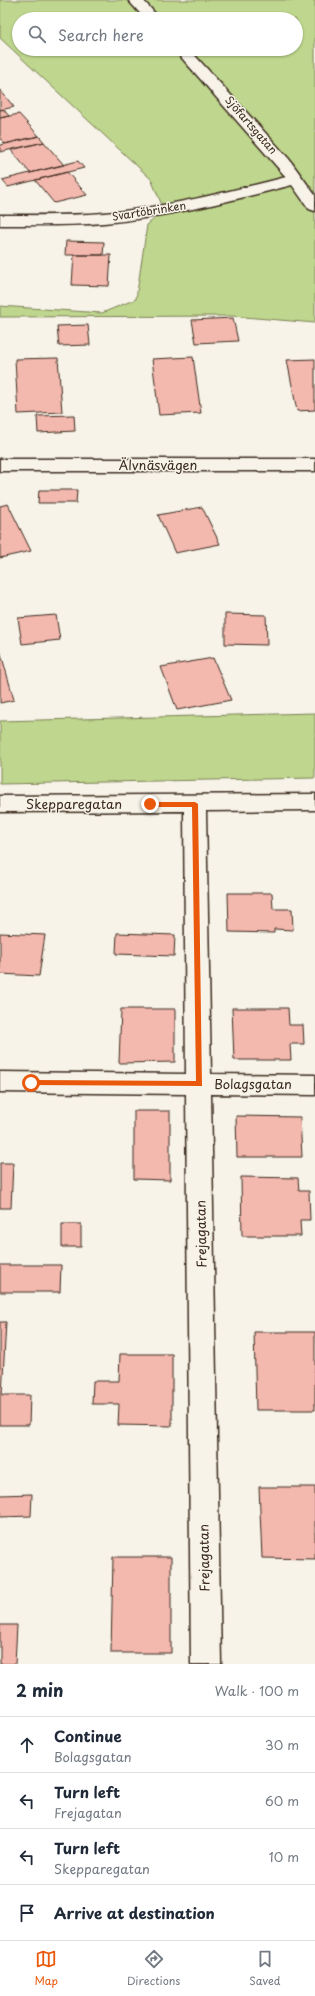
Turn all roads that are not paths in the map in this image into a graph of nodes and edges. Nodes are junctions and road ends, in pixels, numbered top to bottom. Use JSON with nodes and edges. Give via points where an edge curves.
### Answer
{"nodes":[{"id":1,"x":135,"y":0,"type":"edge"},
{"id":2,"x":146,"y":12,"type":"edge"},
{"id":3,"x":187,"y":56,"type":"edge"},
{"id":4,"x":296,"y":179,"type":"junction"},
{"id":5,"x":315,"y":206,"type":"edge"},
{"id":6,"x":0,"y":220,"type":"edge"},
{"id":7,"x":0,"y":465,"type":"edge"},
{"id":8,"x":315,"y":465,"type":"edge"},
{"id":9,"x":315,"y":802,"type":"edge"},
{"id":10,"x":0,"y":804,"type":"edge"},
{"id":11,"x":195,"y":804,"type":"junction"},
{"id":12,"x":0,"y":1082,"type":"edge"},
{"id":13,"x":199,"y":1084,"type":"junction"},
{"id":14,"x":315,"y":1084,"type":"edge"},
{"id":15,"x":206,"y":1664,"type":"edge"}],
"edges":[{"from":1,"to":2,"type":"street"},
{"from":3,"to":4,"type":"street","name":"Sjöfartsgatan"},
{"from":4,"to":5,"type":"street","name":"Sjöfartsgatan"},
{"from":4,"to":6,"type":"street","name":"Svartöbrinken","via":[[162,210],[89,218]]},
{"from":7,"to":8,"type":"street","name":"Älvnäsvägen"},
{"from":9,"to":11,"type":"street","name":"Skepparegatan"},
{"from":10,"to":11,"type":"street","name":"Skepparegatan"},
{"from":11,"to":13,"type":"street","name":"Frejagatan"},
{"from":12,"to":13,"type":"street","name":"Bolagsgatan"},
{"from":13,"to":14,"type":"street","name":"Bolagsgatan"},
{"from":13,"to":15,"type":"street","name":"Frejagatan"}]}
